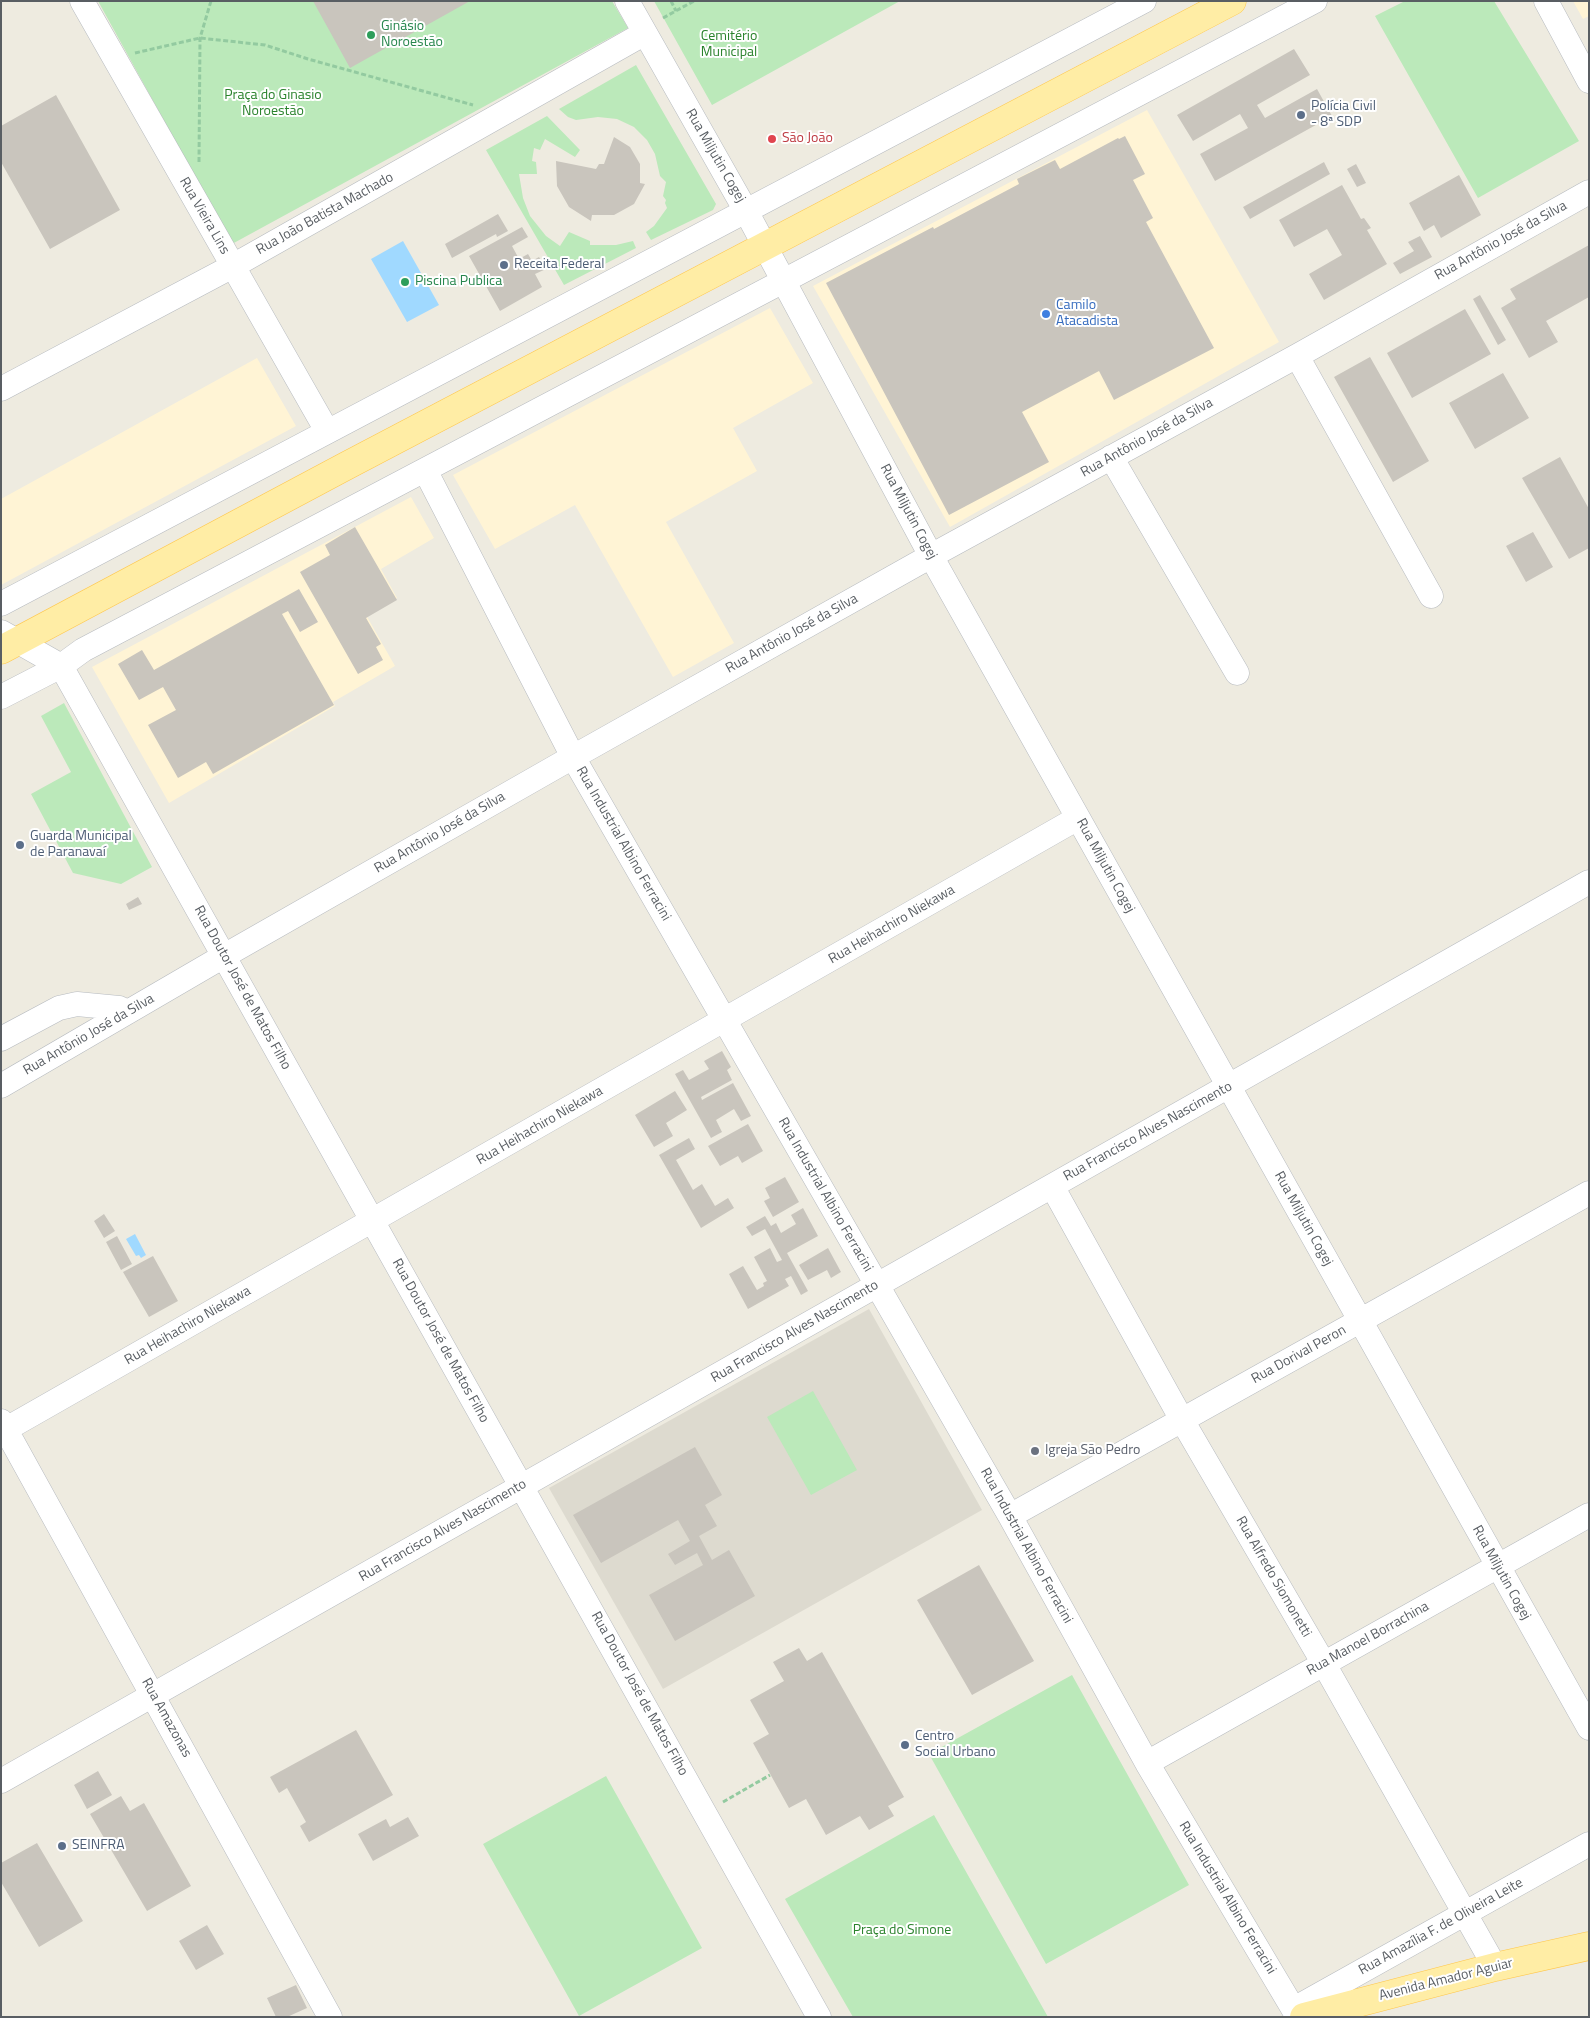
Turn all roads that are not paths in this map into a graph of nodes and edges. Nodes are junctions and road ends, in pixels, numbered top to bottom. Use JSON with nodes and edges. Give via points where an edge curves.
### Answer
{"nodes":[{"id":1,"x":82,"y":1,"type":"edge"},
{"id":2,"x":627,"y":1,"type":"edge"},
{"id":3,"x":1144,"y":1,"type":"edge"},
{"id":4,"x":1232,"y":1,"type":"edge"},
{"id":5,"x":1315,"y":1,"type":"edge"},
{"id":6,"x":1546,"y":1,"type":"edge"},
{"id":7,"x":645,"y":33,"type":"junction"},
{"id":8,"x":1589,"y":81,"type":"edge"},
{"id":9,"x":1589,"y":192,"type":"edge"},
{"id":10,"x":746,"y":211,"type":"junction"},
{"id":11,"x":765,"y":247,"type":"junction"},
{"id":12,"x":233,"y":266,"type":"junction"},
{"id":13,"x":784,"y":281,"type":"junction"},
{"id":14,"x":1298,"y":356,"type":"junction"},
{"id":15,"x":1,"y":389,"type":"edge"},
{"id":16,"x":327,"y":431,"type":"junction"},
{"id":17,"x":1111,"y":457,"type":"junction"},
{"id":18,"x":425,"y":470,"type":"junction"},
{"id":19,"x":931,"y":556,"type":"junction"},
{"id":20,"x":1431,"y":596,"type":"dead end"},
{"id":21,"x":1,"y":604,"type":"edge"},
{"id":22,"x":7,"y":641,"type":"edge"},
{"id":23,"x":61,"y":666,"type":"junction"},
{"id":24,"x":1237,"y":673,"type":"dead end"},
{"id":25,"x":1,"y":697,"type":"edge"},
{"id":26,"x":573,"y":757,"type":"junction"},
{"id":27,"x":1078,"y":818,"type":"junction"},
{"id":28,"x":1586,"y":890,"type":"edge"},
{"id":29,"x":224,"y":956,"type":"junction"},
{"id":30,"x":128,"y":1012,"type":"junction"},
{"id":31,"x":724,"y":1021,"type":"junction"},
{"id":32,"x":1,"y":1039,"type":"edge"},
{"id":33,"x":1,"y":1086,"type":"edge"},
{"id":34,"x":1228,"y":1086,"type":"junction"},
{"id":35,"x":1052,"y":1186,"type":"junction"},
{"id":36,"x":1589,"y":1194,"type":"edge"},
{"id":37,"x":372,"y":1221,"type":"junction"},
{"id":38,"x":877,"y":1285,"type":"junction"},
{"id":39,"x":1360,"y":1321,"type":"junction"},
{"id":40,"x":1182,"y":1420,"type":"junction"},
{"id":41,"x":3,"y":1428,"type":"edge"},
{"id":42,"x":522,"y":1486,"type":"junction"},
{"id":43,"x":1589,"y":1515,"type":"edge"},
{"id":44,"x":1010,"y":1516,"type":"junction"},
{"id":45,"x":1498,"y":1566,"type":"junction"},
{"id":46,"x":1324,"y":1664,"type":"junction"},
{"id":47,"x":153,"y":1695,"type":"junction"},
{"id":48,"x":1589,"y":1728,"type":"edge"},
{"id":49,"x":1147,"y":1763,"type":"junction"},
{"id":50,"x":1,"y":1781,"type":"edge"},
{"id":51,"x":1589,"y":1844,"type":"edge"},
{"id":52,"x":1465,"y":1914,"type":"junction"},
{"id":53,"x":1589,"y":1946,"type":"edge"},
{"id":54,"x":1495,"y":1967,"type":"junction"},
{"id":55,"x":1299,"y":2014,"type":"edge"},
{"id":56,"x":330,"y":2017,"type":"edge"},
{"id":57,"x":819,"y":2017,"type":"edge"}],
"edges":[{"from":1,"to":12,"type":"street","name":"Rua Vieira Lins"},
{"from":2,"to":7,"type":"street","name":"Rua Miljutin Cogej"},
{"from":3,"to":10,"type":"street"},
{"from":4,"to":11,"type":"main road"},
{"from":5,"to":13,"type":"street"},
{"from":6,"to":8,"type":"street"},
{"from":7,"to":10,"type":"street","name":"Rua Miljutin Cogej"},
{"from":7,"to":12,"type":"street","name":"Rua João Batista Machado"},
{"from":9,"to":14,"type":"street","name":"Rua Antônio José da Silva"},
{"from":10,"to":11,"type":"street","name":"Rua Miljutin Cogej"},
{"from":10,"to":16,"type":"street"},
{"from":11,"to":13,"type":"street","name":"Rua Miljutin Cogej"},
{"from":11,"to":22,"type":"main road"},
{"from":12,"to":15,"type":"street","name":"Rua João Batista Machado"},
{"from":12,"to":16,"type":"street","name":"Rua Vieira Lins"},
{"from":13,"to":18,"type":"street"},
{"from":13,"to":19,"type":"street","name":"Rua Miljutin Cogej"},
{"from":14,"to":17,"type":"street","name":"Rua Antônio José da Silva"},
{"from":14,"to":20,"type":"street"},
{"from":16,"to":21,"type":"street"},
{"from":17,"to":19,"type":"street","name":"Rua Antônio José da Silva"},
{"from":17,"to":24,"type":"street"},
{"from":18,"to":23,"type":"street","via":[[83,650]]},
{"from":18,"to":26,"type":"street","name":"Rua Industrial Albino Ferracini"},
{"from":19,"to":26,"type":"street","name":"Rua Antônio José da Silva"},
{"from":19,"to":27,"type":"street","name":"Rua Miljutin Cogej"},
{"from":22,"to":23,"type":"street"},
{"from":23,"to":25,"type":"street"},
{"from":23,"to":29,"type":"street","name":"Rua Doutor José de Matos Filho"},
{"from":26,"to":29,"type":"street","name":"Rua Antônio José da Silva"},
{"from":26,"to":31,"type":"street","name":"Rua Industrial Albino Ferracini"},
{"from":27,"to":31,"type":"street","name":"Rua Heihachiro Niekawa"},
{"from":27,"to":34,"type":"street","name":"Rua Miljutin Cogej"},
{"from":28,"to":34,"type":"street","name":"Rua Francisco Alves Nascimento"},
{"from":29,"to":30,"type":"street","name":"Rua Antônio José da Silva"},
{"from":29,"to":37,"type":"street","name":"Rua Doutor José de Matos Filho"},
{"from":30,"to":32,"type":"street","via":[[119,1008],[78,1004],[59,1008]]},
{"from":30,"to":33,"type":"street","name":"Rua Antônio José da Silva"},
{"from":31,"to":37,"type":"street","name":"Rua Heihachiro Niekawa"},
{"from":31,"to":38,"type":"street","name":"Rua Industrial Albino Ferracini"},
{"from":34,"to":35,"type":"street","name":"Rua Francisco Alves Nascimento"},
{"from":34,"to":39,"type":"street","name":"Rua Miljutin Cogej"},
{"from":35,"to":38,"type":"street","name":"Rua Francisco Alves Nascimento"},
{"from":35,"to":40,"type":"street","name":"Rua Alfredo Siomonetti"},
{"from":36,"to":39,"type":"street","name":"Rua Dorival Peron"},
{"from":37,"to":41,"type":"street","name":"Rua Heihachiro Niekawa"},
{"from":37,"to":42,"type":"street","name":"Rua Doutor José de Matos Filho"},
{"from":38,"to":42,"type":"street","name":"Rua Francisco Alves Nascimento"},
{"from":38,"to":44,"type":"street","name":"Rua Industrial Albino Ferracini"},
{"from":39,"to":40,"type":"street","name":"Rua Dorival Peron"},
{"from":39,"to":45,"type":"street","name":"Rua Miljutin Cogej"},
{"from":40,"to":44,"type":"street","name":"Rua Dorival Peron"},
{"from":40,"to":46,"type":"street","name":"Rua Alfredo Siomonetti"},
{"from":41,"to":47,"type":"street","name":"Rua Amazonas"},
{"from":42,"to":47,"type":"street","name":"Rua Francisco Alves Nascimento"},
{"from":42,"to":57,"type":"street","name":"Rua Doutor José de Matos Filho"},
{"from":43,"to":45,"type":"street","name":"Rua Manoel Borrachina"},
{"from":44,"to":49,"type":"street","name":"Rua Industrial Albino Ferracini"},
{"from":45,"to":46,"type":"street","name":"Rua Manoel Borrachina"},
{"from":45,"to":48,"type":"street","name":"Rua Miljutin Cogej"},
{"from":46,"to":49,"type":"street","name":"Rua Manoel Borrachina"},
{"from":46,"to":52,"type":"street","name":"Rua Alfredo Siomonetti"},
{"from":47,"to":50,"type":"street","name":"Rua Francisco Alves Nascimento"},
{"from":47,"to":56,"type":"street","name":"Rua Amazonas"},
{"from":49,"to":55,"type":"street","name":"Rua Industrial Albino Ferracini"},
{"from":51,"to":52,"type":"street","name":"Rua Amazília F. de Oliveira Leite"},
{"from":52,"to":54,"type":"street","name":"Rua Alfredo Siomonetti"},
{"from":52,"to":55,"type":"street","name":"Rua Amazília F. de Oliveira Leite"},
{"from":53,"to":54,"type":"main road","name":"Avenida Amador Aguiar"},
{"from":54,"to":55,"type":"main road","name":"Avenida Amador Aguiar"}]}
